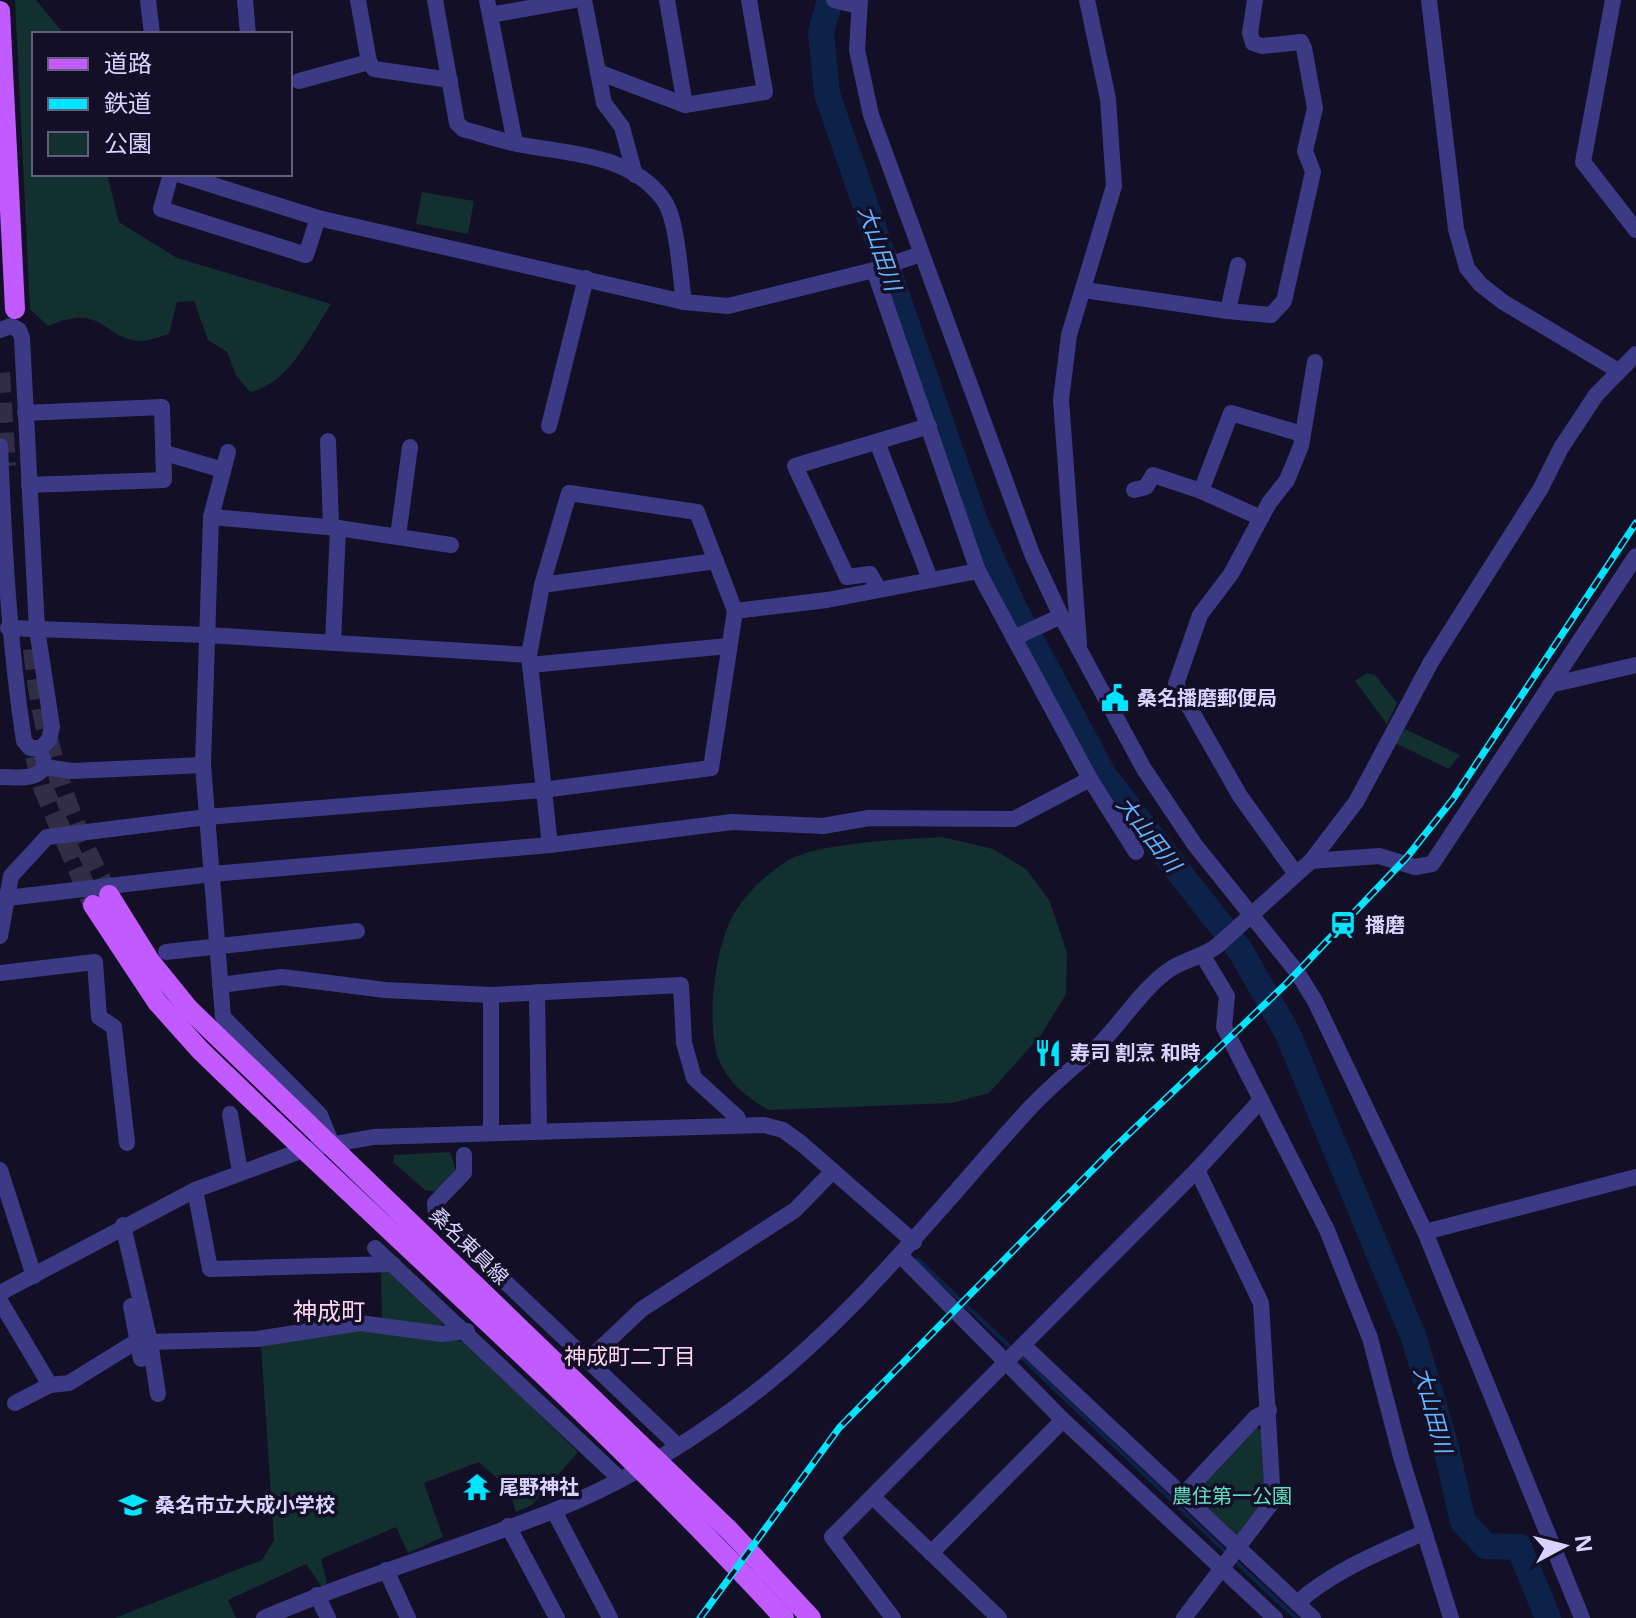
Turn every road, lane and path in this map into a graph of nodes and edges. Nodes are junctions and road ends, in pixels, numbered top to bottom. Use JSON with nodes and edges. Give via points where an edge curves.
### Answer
{"nodes":[{"id":1,"x":148,"y":0,"type":"edge"},
{"id":2,"x":245,"y":0,"type":"edge"},
{"id":3,"x":358,"y":0,"type":"edge"},
{"id":4,"x":435,"y":0,"type":"edge"},
{"id":5,"x":574,"y":0,"type":"edge"},
{"id":6,"x":584,"y":0,"type":"edge"},
{"id":7,"x":667,"y":0,"type":"edge"},
{"id":8,"x":749,"y":0,"type":"edge"},
{"id":9,"x":1087,"y":0,"type":"edge"},
{"id":10,"x":1255,"y":0,"type":"edge"},
{"id":11,"x":1429,"y":0,"type":"edge"},
{"id":12,"x":1613,"y":0,"type":"edge"},
{"id":13,"x":849,"y":2,"type":"edge"},
{"id":14,"x":488,"y":7,"type":"edge"},
{"id":15,"x":0,"y":11,"type":"edge"},
{"id":16,"x":152,"y":32,"type":"edge"},
{"id":17,"x":248,"y":32,"type":"edge"},
{"id":18,"x":369,"y":62,"type":"junction"},
{"id":19,"x":598,"y":72,"type":"junction"},
{"id":20,"x":450,"y":80,"type":"junction"},
{"id":21,"x":299,"y":81,"type":"dead end"},
{"id":22,"x":685,"y":105,"type":"junction"},
{"id":23,"x":515,"y":143,"type":"junction"},
{"id":24,"x":635,"y":175,"type":"junction"},
{"id":25,"x":170,"y":176,"type":"edge"},
{"id":26,"x":184,"y":176,"type":"edge"},
{"id":27,"x":1630,"y":212,"type":"edge"},
{"id":28,"x":318,"y":218,"type":"junction"},
{"id":29,"x":1636,"y":230,"type":"edge"},
{"id":30,"x":917,"y":255,"type":"junction"},
{"id":31,"x":1238,"y":265,"type":"dead end"},
{"id":32,"x":877,"y":269,"type":"junction"},
{"id":33,"x":586,"y":278,"type":"junction"},
{"id":34,"x":1084,"y":290,"type":"junction"},
{"id":35,"x":684,"y":302,"type":"junction"},
{"id":36,"x":15,"y":309,"type":"dead end"},
{"id":37,"x":1228,"y":311,"type":"junction"},
{"id":38,"x":0,"y":330,"type":"edge"},
{"id":39,"x":1636,"y":354,"type":"edge"},
{"id":40,"x":1315,"y":362,"type":"dead end"},
{"id":41,"x":1617,"y":370,"type":"junction"},
{"id":42,"x":25,"y":413,"type":"junction"},
{"id":43,"x":549,"y":426,"type":"dead end"},
{"id":44,"x":929,"y":426,"type":"junction"},
{"id":45,"x":1302,"y":434,"type":"junction"},
{"id":46,"x":328,"y":441,"type":"dead end"},
{"id":47,"x":877,"y":442,"type":"junction"},
{"id":48,"x":0,"y":446,"type":"edge"},
{"id":49,"x":410,"y":447,"type":"dead end"},
{"id":50,"x":228,"y":452,"type":"dead end"},
{"id":51,"x":165,"y":453,"type":"junction"},
{"id":52,"x":223,"y":470,"type":"junction"},
{"id":53,"x":29,"y":485,"type":"junction"},
{"id":54,"x":1134,"y":490,"type":"dead end"},
{"id":55,"x":1201,"y":491,"type":"junction"},
{"id":56,"x":211,"y":517,"type":"junction"},
{"id":57,"x":1261,"y":518,"type":"junction"},
{"id":58,"x":334,"y":527,"type":"junction"},
{"id":59,"x":398,"y":536,"type":"junction"},
{"id":60,"x":451,"y":545,"type":"dead end"},
{"id":61,"x":1636,"y":556,"type":"edge"},
{"id":62,"x":716,"y":561,"type":"junction"},
{"id":63,"x":978,"y":571,"type":"junction"},
{"id":64,"x":930,"y":579,"type":"junction"},
{"id":65,"x":542,"y":585,"type":"junction"},
{"id":66,"x":878,"y":588,"type":"junction"},
{"id":67,"x":735,"y":611,"type":"junction"},
{"id":68,"x":1057,"y":618,"type":"junction"},
{"id":69,"x":8,"y":628,"type":"junction"},
{"id":70,"x":37,"y":629,"type":"junction"},
{"id":71,"x":207,"y":635,"type":"junction"},
{"id":72,"x":1017,"y":637,"type":"junction"},
{"id":73,"x":333,"y":643,"type":"junction"},
{"id":74,"x":728,"y":646,"type":"junction"},
{"id":75,"x":1080,"y":650,"type":"junction"},
{"id":76,"x":530,"y":660,"type":"junction"},
{"id":77,"x":1636,"y":665,"type":"edge"},
{"id":78,"x":7,"y":678,"type":"edge"},
{"id":79,"x":1550,"y":685,"type":"junction"},
{"id":80,"x":41,"y":748,"type":"junction"},
{"id":81,"x":203,"y":765,"type":"junction"},
{"id":82,"x":45,"y":767,"type":"junction"},
{"id":83,"x":0,"y":777,"type":"edge"},
{"id":84,"x":1090,"y":779,"type":"junction"},
{"id":85,"x":543,"y":790,"type":"junction"},
{"id":86,"x":207,"y":817,"type":"junction"},
{"id":87,"x":550,"y":845,"type":"junction"},
{"id":88,"x":1136,"y":852,"type":"dead end"},
{"id":89,"x":1311,"y":861,"type":"junction"},
{"id":90,"x":212,"y":874,"type":"junction"},
{"id":91,"x":1296,"y":874,"type":"junction"},
{"id":92,"x":7,"y":898,"type":"junction"},
{"id":93,"x":1248,"y":917,"type":"junction"},
{"id":94,"x":357,"y":931,"type":"dead end"},
{"id":95,"x":0,"y":936,"type":"edge"},
{"id":96,"x":217,"y":946,"type":"junction"},
{"id":97,"x":166,"y":952,"type":"dead end"},
{"id":98,"x":1203,"y":956,"type":"junction"},
{"id":99,"x":0,"y":973,"type":"edge"},
{"id":100,"x":220,"y":985,"type":"junction"},
{"id":101,"x":537,"y":992,"type":"junction"},
{"id":102,"x":491,"y":995,"type":"junction"},
{"id":103,"x":1261,"y":1100,"type":"junction"},
{"id":104,"x":230,"y":1114,"type":"dead end"},
{"id":105,"x":741,"y":1125,"type":"junction"},
{"id":106,"x":539,"y":1130,"type":"junction"},
{"id":107,"x":491,"y":1131,"type":"junction"},
{"id":108,"x":127,"y":1143,"type":"dead end"},
{"id":109,"x":332,"y":1144,"type":"junction"},
{"id":110,"x":303,"y":1150,"type":"junction"},
{"id":111,"x":464,"y":1155,"type":"dead end"},
{"id":112,"x":0,"y":1170,"type":"edge"},
{"id":113,"x":1197,"y":1170,"type":"junction"},
{"id":114,"x":833,"y":1171,"type":"junction"},
{"id":115,"x":240,"y":1172,"type":"junction"},
{"id":116,"x":1636,"y":1177,"type":"edge"},
{"id":117,"x":195,"y":1190,"type":"junction"},
{"id":118,"x":120,"y":1226,"type":"junction"},
{"id":119,"x":1425,"y":1232,"type":"junction"},
{"id":120,"x":914,"y":1242,"type":"junction"},
{"id":121,"x":375,"y":1248,"type":"dead end"},
{"id":122,"x":900,"y":1255,"type":"junction"},
{"id":123,"x":393,"y":1264,"type":"junction"},
{"id":124,"x":34,"y":1276,"type":"junction"},
{"id":125,"x":1,"y":1293,"type":"edge"},
{"id":126,"x":467,"y":1331,"type":"junction"},
{"id":127,"x":144,"y":1342,"type":"junction"},
{"id":128,"x":1016,"y":1353,"type":"junction"},
{"id":129,"x":141,"y":1359,"type":"dead end"},
{"id":130,"x":588,"y":1360,"type":"junction"},
{"id":131,"x":50,"y":1385,"type":"junction"},
{"id":132,"x":158,"y":1394,"type":"dead end"},
{"id":133,"x":15,"y":1403,"type":"dead end"},
{"id":134,"x":1269,"y":1410,"type":"junction"},
{"id":135,"x":1063,"y":1420,"type":"junction"},
{"id":136,"x":673,"y":1450,"type":"junction"},
{"id":137,"x":625,"y":1476,"type":"junction"},
{"id":138,"x":1182,"y":1496,"type":"junction"},
{"id":139,"x":874,"y":1498,"type":"junction"},
{"id":140,"x":554,"y":1511,"type":"junction"},
{"id":141,"x":508,"y":1526,"type":"junction"},
{"id":142,"x":1423,"y":1533,"type":"junction"},
{"id":143,"x":931,"y":1553,"type":"junction"},
{"id":144,"x":1230,"y":1558,"type":"junction"},
{"id":145,"x":386,"y":1570,"type":"junction"},
{"id":146,"x":317,"y":1595,"type":"junction"},
{"id":147,"x":1297,"y":1603,"type":"junction"},
{"id":148,"x":264,"y":1618,"type":"edge"},
{"id":149,"x":328,"y":1618,"type":"edge"},
{"id":150,"x":408,"y":1618,"type":"edge"},
{"id":151,"x":557,"y":1618,"type":"edge"},
{"id":152,"x":610,"y":1618,"type":"edge"},
{"id":153,"x":784,"y":1618,"type":"edge"},
{"id":154,"x":811,"y":1618,"type":"edge"},
{"id":155,"x":893,"y":1618,"type":"edge"},
{"id":156,"x":999,"y":1618,"type":"edge"},
{"id":157,"x":1184,"y":1618,"type":"edge"},
{"id":158,"x":1275,"y":1618,"type":"edge"},
{"id":159,"x":1313,"y":1618,"type":"edge"},
{"id":160,"x":1451,"y":1618,"type":"edge"},
{"id":161,"x":1582,"y":1618,"type":"edge"}],
"edges":[{"from":1,"to":16,"type":"street"},
{"from":2,"to":17,"type":"street"},
{"from":3,"to":18,"type":"street"},
{"from":4,"to":20,"type":"street"},
{"from":5,"to":14,"type":"street"},
{"from":6,"to":19,"type":"street"},
{"from":7,"to":22,"type":"street"},
{"from":8,"to":22,"type":"street","via":[[765,92]]},
{"from":9,"to":34,"type":"street","via":[[1108,99],[1114,174]]},
{"from":10,"to":37,"type":"street","via":[[1253,43],[1301,42],[1304,48],[1315,108],[1305,151],[1313,172],[1284,301],[1271,315]]},
{"from":11,"to":41,"type":"street","via":[[1456,229],[1467,268],[1503,302]]},
{"from":12,"to":27,"type":"street","via":[[1583,162]]},
{"from":13,"to":30,"type":"street","via":[[860,75]]},
{"from":14,"to":23,"type":"street"},
{"from":15,"to":36,"type":"main road"},
{"from":18,"to":20,"type":"street","via":[[382,72]]},
{"from":18,"to":21,"type":"street"},
{"from":19,"to":22,"type":"street"},
{"from":19,"to":24,"type":"street","via":[[604,103],[622,127]]},
{"from":20,"to":23,"type":"street","via":[[457,123],[463,129]]},
{"from":23,"to":24,"type":"street","via":[[587,155]]},
{"from":24,"to":35,"type":"street","via":[[664,199]]},
{"from":25,"to":28,"type":"street","via":[[161,209],[306,255]]},
{"from":26,"to":28,"type":"street"},
{"from":27,"to":29,"type":"street"},
{"from":28,"to":33,"type":"street"},
{"from":30,"to":32,"type":"street"},
{"from":30,"to":68,"type":"street"},
{"from":31,"to":37,"type":"street"},
{"from":32,"to":35,"type":"street","via":[[728,306]]},
{"from":32,"to":44,"type":"street"},
{"from":33,"to":35,"type":"street"},
{"from":33,"to":43,"type":"street"},
{"from":34,"to":37,"type":"street"},
{"from":34,"to":75,"type":"street","via":[[1069,335],[1061,400]]},
{"from":38,"to":42,"type":"street","via":[[11,326],[22,338]]},
{"from":39,"to":41,"type":"street"},
{"from":40,"to":45,"type":"street"},
{"from":41,"to":89,"type":"street","via":[[1561,448],[1431,662],[1356,802]]},
{"from":42,"to":51,"type":"street","via":[[162,407]]},
{"from":42,"to":53,"type":"street"},
{"from":44,"to":47,"type":"street"},
{"from":44,"to":63,"type":"street"},
{"from":45,"to":55,"type":"street","via":[[1231,413]]},
{"from":45,"to":57,"type":"street","via":[[1287,480]]},
{"from":46,"to":58,"type":"street"},
{"from":47,"to":64,"type":"street"},
{"from":47,"to":66,"type":"street","via":[[795,466],[847,577],[870,574]]},
{"from":48,"to":69,"type":"street"},
{"from":49,"to":59,"type":"street"},
{"from":50,"to":52,"type":"street"},
{"from":51,"to":52,"type":"street"},
{"from":51,"to":53,"type":"street","via":[[164,480]]},
{"from":52,"to":56,"type":"street"},
{"from":53,"to":70,"type":"street"},
{"from":54,"to":55,"type":"street","via":[[1146,487],[1153,475]]},
{"from":55,"to":57,"type":"street"},
{"from":56,"to":58,"type":"street"},
{"from":56,"to":71,"type":"street"},
{"from":57,"to":91,"type":"street","via":[[1231,574],[1200,615],[1176,684],[1240,796]]},
{"from":58,"to":59,"type":"street"},
{"from":58,"to":73,"type":"street"},
{"from":59,"to":60,"type":"street"},
{"from":61,"to":79,"type":"street"},
{"from":62,"to":65,"type":"street"},
{"from":62,"to":65,"type":"street","via":[[697,512],[569,493]]},
{"from":62,"to":67,"type":"street"},
{"from":63,"to":64,"type":"street"},
{"from":63,"to":72,"type":"street"},
{"from":64,"to":66,"type":"street"},
{"from":65,"to":76,"type":"street"},
{"from":66,"to":67,"type":"street"},
{"from":67,"to":74,"type":"street"},
{"from":68,"to":72,"type":"street"},
{"from":68,"to":75,"type":"street"},
{"from":69,"to":70,"type":"street"},
{"from":69,"to":78,"type":"street"},
{"from":70,"to":71,"type":"street"},
{"from":70,"to":80,"type":"street","via":[[52,727]]},
{"from":71,"to":73,"type":"street"},
{"from":71,"to":81,"type":"street"},
{"from":72,"to":84,"type":"street"},
{"from":73,"to":76,"type":"street"},
{"from":74,"to":76,"type":"street"},
{"from":74,"to":85,"type":"street","via":[[711,768]]},
{"from":75,"to":93,"type":"street","via":[[1144,769]]},
{"from":76,"to":85,"type":"street"},
{"from":77,"to":79,"type":"street"},
{"from":78,"to":80,"type":"street","via":[[24,741],[30,748]]},
{"from":79,"to":89,"type":"street","via":[[1432,864],[1415,867],[1379,856]]},
{"from":80,"to":82,"type":"street"},
{"from":81,"to":82,"type":"street","via":[[72,771]]},
{"from":81,"to":86,"type":"street"},
{"from":82,"to":83,"type":"street","via":[[33,776]]},
{"from":84,"to":87,"type":"street","via":[[1014,819],[884,818],[823,826],[732,822]]},
{"from":84,"to":88,"type":"street"},
{"from":85,"to":86,"type":"street"},
{"from":85,"to":87,"type":"street"},
{"from":86,"to":90,"type":"street"},
{"from":86,"to":92,"type":"street","via":[[47,837],[11,876]]},
{"from":87,"to":90,"type":"street"},
{"from":89,"to":91,"type":"street"},
{"from":90,"to":92,"type":"street"},
{"from":90,"to":96,"type":"street"},
{"from":91,"to":93,"type":"street"},
{"from":92,"to":95,"type":"street"},
{"from":93,"to":98,"type":"street"},
{"from":93,"to":119,"type":"street","via":[[1297,972],[1315,1001]]},
{"from":94,"to":96,"type":"street"},
{"from":96,"to":97,"type":"street"},
{"from":96,"to":100,"type":"street"},
{"from":98,"to":103,"type":"street","via":[[1227,996],[1224,1027]]},
{"from":98,"to":120,"type":"street","via":[[1169,970],[1030,1108]]},
{"from":99,"to":108,"type":"street","via":[[95,962],[99,1017],[114,1027]]},
{"from":100,"to":102,"type":"street","via":[[282,977],[385,990]]},
{"from":100,"to":109,"type":"street","via":[[223,1017],[320,1115]]},
{"from":101,"to":102,"type":"street"},
{"from":101,"to":105,"type":"street","via":[[681,985],[684,1043],[694,1078]]},
{"from":101,"to":106,"type":"street"},
{"from":102,"to":107,"type":"street"},
{"from":103,"to":113,"type":"street"},
{"from":103,"to":142,"type":"street","via":[[1327,1230],[1370,1338]]},
{"from":104,"to":115,"type":"street"},
{"from":105,"to":106,"type":"street"},
{"from":105,"to":114,"type":"street","via":[[783,1130]]},
{"from":106,"to":107,"type":"street"},
{"from":107,"to":109,"type":"street"},
{"from":109,"to":110,"type":"street"},
{"from":109,"to":110,"type":"main road","name":"桑名東員線","via":[[189,1009],[101,900],[157,1002]]},
{"from":109,"to":154,"type":"main road","name":"桑名東員線","via":[[730,1531]]},
{"from":110,"to":115,"type":"street"},
{"from":110,"to":153,"type":"main road","name":"桑名東員線","via":[[596,1428]]},
{"from":111,"to":130,"type":"street","via":[[464,1173],[435,1203],[436,1216]]},
{"from":112,"to":124,"type":"street"},
{"from":113,"to":128,"type":"street"},
{"from":113,"to":134,"type":"street","via":[[1261,1303]]},
{"from":114,"to":120,"type":"street"},
{"from":114,"to":130,"type":"street","via":[[795,1210],[642,1309]]},
{"from":115,"to":117,"type":"street"},
{"from":116,"to":119,"type":"street"},
{"from":117,"to":118,"type":"street"},
{"from":117,"to":123,"type":"street","via":[[210,1269]]},
{"from":118,"to":124,"type":"street"},
{"from":118,"to":127,"type":"street"},
{"from":119,"to":161,"type":"street"},
{"from":120,"to":122,"type":"street"},
{"from":121,"to":123,"type":"street"},
{"from":122,"to":128,"type":"street"},
{"from":122,"to":136,"type":"street","via":[[795,1359]]},
{"from":123,"to":126,"type":"street"},
{"from":124,"to":125,"type":"street"},
{"from":125,"to":131,"type":"street"},
{"from":126,"to":127,"type":"street","via":[[442,1334],[360,1323],[257,1339]]},
{"from":126,"to":137,"type":"street"},
{"from":127,"to":129,"type":"street"},
{"from":127,"to":131,"type":"street","via":[[69,1383]]},
{"from":127,"to":132,"type":"street"},
{"from":128,"to":135,"type":"street"},
{"from":128,"to":138,"type":"street"},
{"from":128,"to":139,"type":"street"},
{"from":130,"to":136,"type":"street"},
{"from":131,"to":133,"type":"street"},
{"from":134,"to":138,"type":"street","via":[[1256,1417]]},
{"from":134,"to":144,"type":"street","via":[[1273,1501]]},
{"from":135,"to":143,"type":"street"},
{"from":135,"to":144,"type":"street"},
{"from":136,"to":137,"type":"street"},
{"from":137,"to":140,"type":"street"},
{"from":138,"to":144,"type":"street"},
{"from":139,"to":143,"type":"street"},
{"from":139,"to":155,"type":"street","via":[[832,1537]]},
{"from":140,"to":141,"type":"street"},
{"from":140,"to":152,"type":"street"},
{"from":141,"to":145,"type":"street"},
{"from":141,"to":151,"type":"street"},
{"from":142,"to":147,"type":"street","via":[[1314,1588]]},
{"from":142,"to":160,"type":"street"},
{"from":143,"to":156,"type":"street"},
{"from":144,"to":147,"type":"street"},
{"from":144,"to":157,"type":"street"},
{"from":144,"to":158,"type":"street"},
{"from":145,"to":146,"type":"street"},
{"from":145,"to":150,"type":"street"},
{"from":146,"to":148,"type":"street"},
{"from":146,"to":149,"type":"street"},
{"from":147,"to":159,"type":"street"}]}
